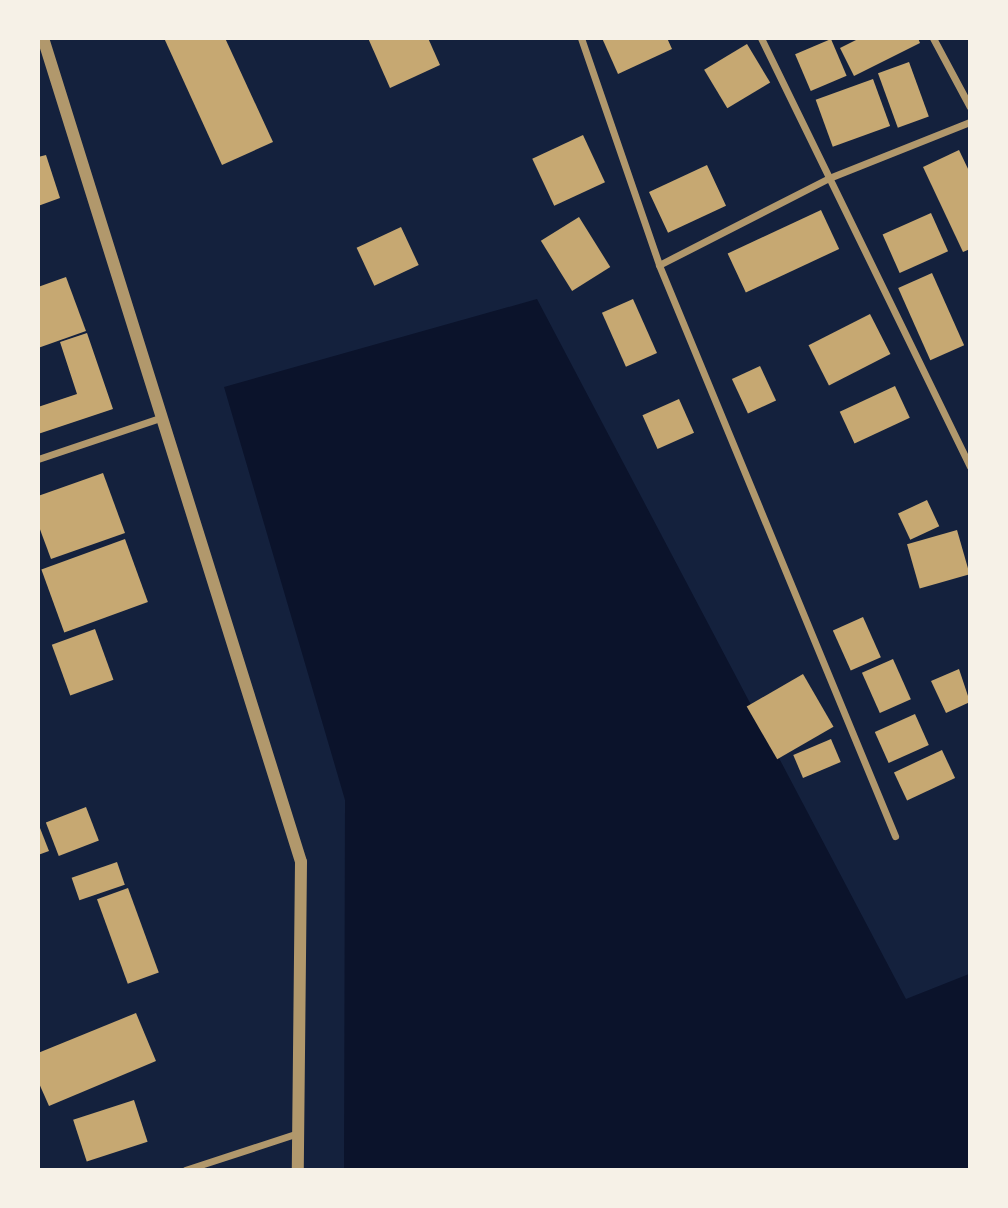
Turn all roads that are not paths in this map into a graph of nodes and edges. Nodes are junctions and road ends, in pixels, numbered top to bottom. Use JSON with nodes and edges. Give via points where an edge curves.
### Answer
{"nodes":[{"id":1,"x":43,"y":38,"type":"edge"},
{"id":2,"x":581,"y":38,"type":"edge"},
{"id":3,"x":761,"y":38,"type":"edge"},
{"id":4,"x":933,"y":38,"type":"edge"},
{"id":5,"x":970,"y":107,"type":"edge"},
{"id":6,"x":970,"y":122,"type":"edge"},
{"id":7,"x":829,"y":177,"type":"junction"},
{"id":8,"x":659,"y":265,"type":"junction"},
{"id":9,"x":160,"y":418,"type":"junction"},
{"id":10,"x":38,"y":459,"type":"edge"},
{"id":11,"x":970,"y":467,"type":"edge"},
{"id":12,"x":895,"y":836,"type":"dead end"},
{"id":13,"x":298,"y":1133,"type":"junction"},
{"id":14,"x":185,"y":1170,"type":"edge"},
{"id":15,"x":298,"y":1170,"type":"edge"}],
"edges":[{"from":1,"to":9,"type":"street"},
{"from":2,"to":8,"type":"street"},
{"from":3,"to":7,"type":"street"},
{"from":4,"to":5,"type":"street"},
{"from":6,"to":7,"type":"street"},
{"from":7,"to":8,"type":"street"},
{"from":7,"to":11,"type":"street"},
{"from":8,"to":12,"type":"street"},
{"from":9,"to":10,"type":"street"},
{"from":9,"to":13,"type":"street","via":[[301,862]]},
{"from":13,"to":14,"type":"street"},
{"from":13,"to":15,"type":"street"}]}
